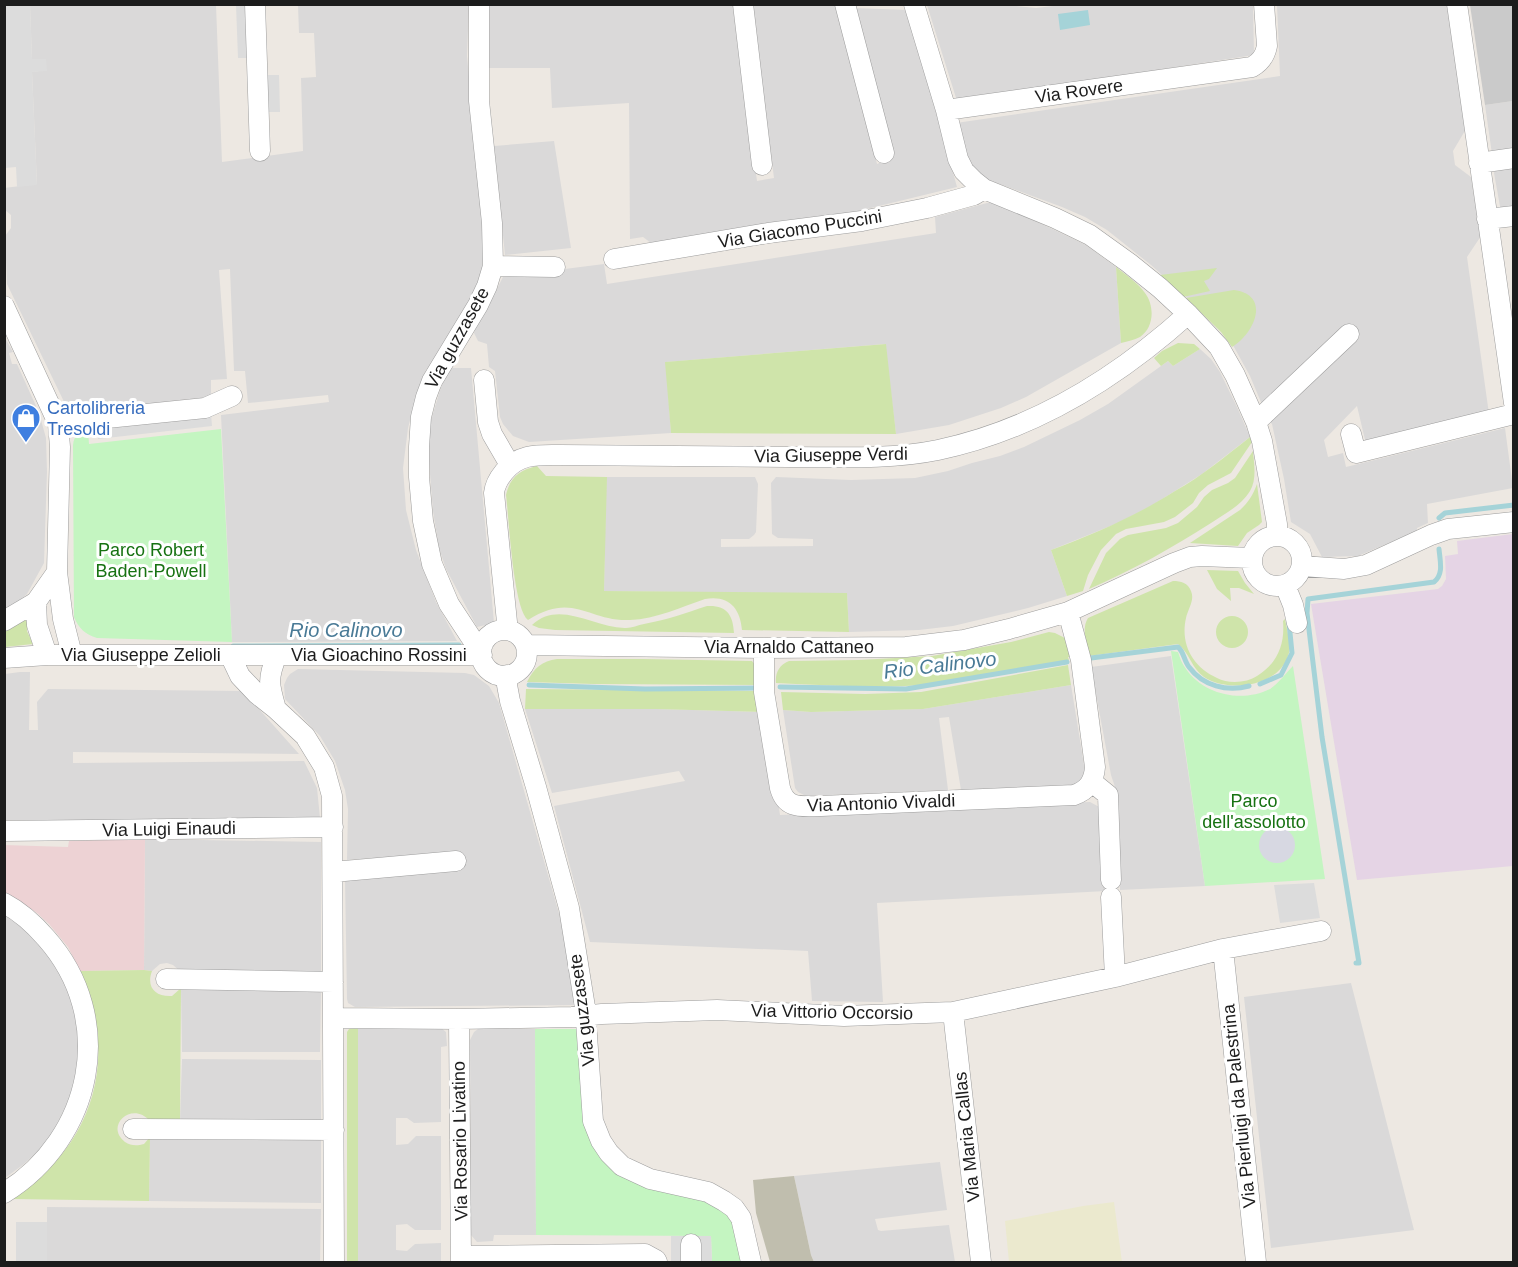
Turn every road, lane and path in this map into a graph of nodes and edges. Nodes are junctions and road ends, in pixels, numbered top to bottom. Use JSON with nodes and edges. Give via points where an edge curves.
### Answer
{"nodes":[{"id":1,"x":255,"y":4,"type":"edge"},
{"id":2,"x":479,"y":4,"type":"edge"},
{"id":3,"x":743,"y":4,"type":"edge"},
{"id":4,"x":845,"y":4,"type":"edge"},
{"id":5,"x":914,"y":4,"type":"edge"},
{"id":6,"x":1264,"y":4,"type":"edge"},
{"id":7,"x":1456,"y":4,"type":"edge"},
{"id":8,"x":946,"y":110,"type":"junction"},
{"id":9,"x":260,"y":151,"type":"dead end"},
{"id":10,"x":884,"y":153,"type":"dead end"},
{"id":11,"x":1514,"y":158,"type":"edge"},
{"id":12,"x":1479,"y":163,"type":"junction"},
{"id":13,"x":762,"y":165,"type":"dead end"},
{"id":14,"x":984,"y":189,"type":"junction"},
{"id":15,"x":1514,"y":216,"type":"edge"},
{"id":16,"x":1487,"y":219,"type":"junction"},
{"id":17,"x":614,"y":259,"type":"dead end"},
{"id":18,"x":493,"y":266,"type":"junction"},
{"id":19,"x":555,"y":267,"type":"dead end"},
{"id":20,"x":4,"y":306,"type":"edge"},
{"id":21,"x":1188,"y":314,"type":"junction"},
{"id":22,"x":1508,"y":324,"type":"edge"},
{"id":23,"x":1349,"y":334,"type":"dead end"},
{"id":24,"x":484,"y":380,"type":"dead end"},
{"id":25,"x":232,"y":396,"type":"dead end"},
{"id":26,"x":1514,"y":404,"type":"edge"},
{"id":27,"x":1514,"y":414,"type":"edge"},
{"id":28,"x":1256,"y":422,"type":"junction"},
{"id":29,"x":58,"y":423,"type":"junction"},
{"id":30,"x":1351,"y":434,"type":"dead end"},
{"id":31,"x":510,"y":465,"type":"junction"},
{"id":32,"x":1514,"y":522,"type":"edge"},
{"id":33,"x":1277,"y":536,"type":"junction"},
{"id":34,"x":1251,"y":558,"type":"junction"},
{"id":35,"x":1302,"y":566,"type":"junction"},
{"id":36,"x":57,"y":572,"type":"junction"},
{"id":37,"x":1286,"y":585,"type":"junction"},
{"id":38,"x":36,"y":602,"type":"junction"},
{"id":39,"x":1068,"y":612,"type":"junction"},
{"id":40,"x":4,"y":621,"type":"edge"},
{"id":41,"x":1297,"y":623,"type":"dead end"},
{"id":42,"x":506,"y":630,"type":"junction"},
{"id":43,"x":526,"y":645,"type":"junction"},
{"id":44,"x":764,"y":648,"type":"junction"},
{"id":45,"x":483,"y":650,"type":"junction"},
{"id":46,"x":47,"y":655,"type":"junction"},
{"id":47,"x":72,"y":655,"type":"junction"},
{"id":48,"x":230,"y":655,"type":"junction"},
{"id":49,"x":277,"y":655,"type":"junction"},
{"id":50,"x":4,"y":658,"type":"edge"},
{"id":51,"x":507,"y":675,"type":"junction"},
{"id":52,"x":276,"y":709,"type":"junction"},
{"id":53,"x":1092,"y":782,"type":"junction"},
{"id":54,"x":333,"y":827,"type":"junction"},
{"id":55,"x":4,"y":831,"type":"edge"},
{"id":56,"x":456,"y":861,"type":"dead end"},
{"id":57,"x":333,"y":872,"type":"junction"},
{"id":58,"x":4,"y":903,"type":"edge"},
{"id":59,"x":1321,"y":931,"type":"dead end"},
{"id":60,"x":1223,"y":949,"type":"junction"},
{"id":61,"x":1115,"y":977,"type":"junction"},
{"id":62,"x":166,"y":979,"type":"dead end"},
{"id":63,"x":333,"y":982,"type":"junction"},
{"id":64,"x":953,"y":1012,"type":"junction"},
{"id":65,"x":586,"y":1016,"type":"junction"},
{"id":66,"x":334,"y":1018,"type":"junction"},
{"id":67,"x":459,"y":1019,"type":"junction"},
{"id":68,"x":134,"y":1129,"type":"dead end"},
{"id":69,"x":334,"y":1130,"type":"junction"},
{"id":70,"x":4,"y":1193,"type":"edge"},
{"id":71,"x":461,"y":1259,"type":"edge"},
{"id":72,"x":334,"y":1263,"type":"edge"},
{"id":73,"x":657,"y":1263,"type":"edge"},
{"id":74,"x":751,"y":1263,"type":"edge"},
{"id":75,"x":981,"y":1263,"type":"edge"},
{"id":76,"x":1256,"y":1263,"type":"edge"}],
"edges":[{"from":1,"to":9,"type":"street"},
{"from":2,"to":18,"type":"street","name":"Via guzzasete","via":[[479,101]]},
{"from":3,"to":13,"type":"street"},
{"from":4,"to":10,"type":"street"},
{"from":5,"to":8,"type":"street"},
{"from":6,"to":8,"type":"street","name":"Via Rovere","via":[[1267,46],[1258,64]]},
{"from":7,"to":12,"type":"street"},
{"from":8,"to":14,"type":"street","via":[[958,159],[964,171]]},
{"from":11,"to":12,"type":"street"},
{"from":12,"to":16,"type":"street"},
{"from":14,"to":17,"type":"street","name":"Via Giacomo Puccini","via":[[927,208],[862,221],[768,232]]},
{"from":14,"to":21,"type":"street","via":[[1090,235]]},
{"from":15,"to":16,"type":"street"},
{"from":16,"to":22,"type":"street"},
{"from":18,"to":19,"type":"street","name":"Via guzzasete"},
{"from":18,"to":45,"type":"street","name":"Via guzzasete","via":[[478,305],[432,381],[418,447],[423,521],[432,564],[449,604]]},
{"from":20,"to":29,"type":"street"},
{"from":21,"to":28,"type":"street","via":[[1219,347]]},
{"from":21,"to":31,"type":"street","name":"Via Giuseppe Verdi","via":[[1090,389],[1032,419],[940,450],[858,458],[532,455]]},
{"from":22,"to":26,"type":"street"},
{"from":23,"to":28,"type":"street"},
{"from":24,"to":31,"type":"street","via":[[488,422]]},
{"from":25,"to":29,"type":"street","via":[[205,408]]},
{"from":27,"to":30,"type":"street","via":[[1356,453]]},
{"from":28,"to":33,"type":"street"},
{"from":29,"to":36,"type":"street"},
{"from":31,"to":42,"type":"street","via":[[495,485],[494,493]]},
{"from":32,"to":35,"type":"street","via":[[1448,529],[1366,565],[1344,569]]},
{"from":33,"to":34,"type":"street","via":[[1263,540]]},
{"from":33,"to":35,"type":"street","via":[[1297,545]]},
{"from":34,"to":37,"type":"street","via":[[1261,581],[1277,587]]},
{"from":34,"to":39,"type":"street","name":"Via Arnaldo Cattaneo","via":[[1191,557]]},
{"from":35,"to":37,"type":"street"},
{"from":36,"to":38,"type":"street"},
{"from":36,"to":47,"type":"street"},
{"from":37,"to":41,"type":"street"},
{"from":38,"to":40,"type":"street"},
{"from":38,"to":46,"type":"street","via":[[37,625]]},
{"from":39,"to":44,"type":"street","name":"Via Arnaldo Cattaneo","via":[[964,640],[906,647]]},
{"from":39,"to":53,"type":"street","via":[[1081,660],[1095,767]]},
{"from":42,"to":43,"type":"street","via":[[518,635]]},
{"from":42,"to":45,"type":"street","via":[[486,639]]},
{"from":43,"to":44,"type":"street","name":"Via Arnaldo Cattaneo"},
{"from":43,"to":51,"type":"street","via":[[524,665]]},
{"from":44,"to":53,"type":"street","name":"Via Antonio Vivaldi","via":[[764,692],[780,788],[786,802],[821,806],[1074,795]]},
{"from":45,"to":49,"type":"street","name":"Via Gioachino Rossini"},
{"from":45,"to":51,"type":"street","via":[[488,668]]},
{"from":46,"to":47,"type":"street","name":"Via Giuseppe Zelioli"},
{"from":46,"to":50,"type":"street","name":"Via Giuseppe Zelioli"},
{"from":47,"to":48,"type":"street","name":"Via Giuseppe Zelioli"},
{"from":48,"to":49,"type":"street","name":"Via Giuseppe Zelioli"},
{"from":48,"to":52,"type":"street","via":[[240,676]]},
{"from":49,"to":52,"type":"street","via":[[269,681]]},
{"from":51,"to":65,"type":"street","name":"Via guzzasete","via":[[510,702],[569,909]]},
{"from":52,"to":54,"type":"street","via":[[304,736],[324,767],[332,796]]},
{"from":53,"to":61,"type":"street","via":[[1108,795]]},
{"from":54,"to":55,"type":"street","name":"Via Luigi Einaudi"},
{"from":54,"to":57,"type":"street"},
{"from":56,"to":57,"type":"street"},
{"from":57,"to":63,"type":"street"},
{"from":58,"to":70,"type":"street","via":[[33,923],[70,972],[87,1026],[88,1059],[84,1088],[59,1142],[41,1165]]},
{"from":59,"to":60,"type":"street","name":"Via Vittorio Occorsio"},
{"from":60,"to":61,"type":"street","name":"Via Vittorio Occorsio"},
{"from":60,"to":76,"type":"street","name":"Via Pierluigi da Palestrina"},
{"from":61,"to":64,"type":"street","name":"Via Vittorio Occorsio"},
{"from":62,"to":63,"type":"street"},
{"from":63,"to":66,"type":"street"},
{"from":64,"to":65,"type":"street","name":"Via Vittorio Occorsio","via":[[844,1016],[717,1010]]},
{"from":64,"to":75,"type":"street","name":"Via Maria Callas"},
{"from":65,"to":67,"type":"street","name":"Via Vittorio Occorsio"},
{"from":65,"to":74,"type":"street","name":"Via guzzasete","via":[[593,1121],[609,1153],[622,1166],[650,1179],[708,1192],[734,1208],[741,1218]]},
{"from":66,"to":67,"type":"street","name":"Via Vittorio Occorsio"},
{"from":66,"to":69,"type":"street"},
{"from":67,"to":71,"type":"street","name":"Via Rosario Livatino"},
{"from":68,"to":69,"type":"street"},
{"from":69,"to":72,"type":"street"},
{"from":71,"to":73,"type":"street","via":[[645,1254]]}]}
